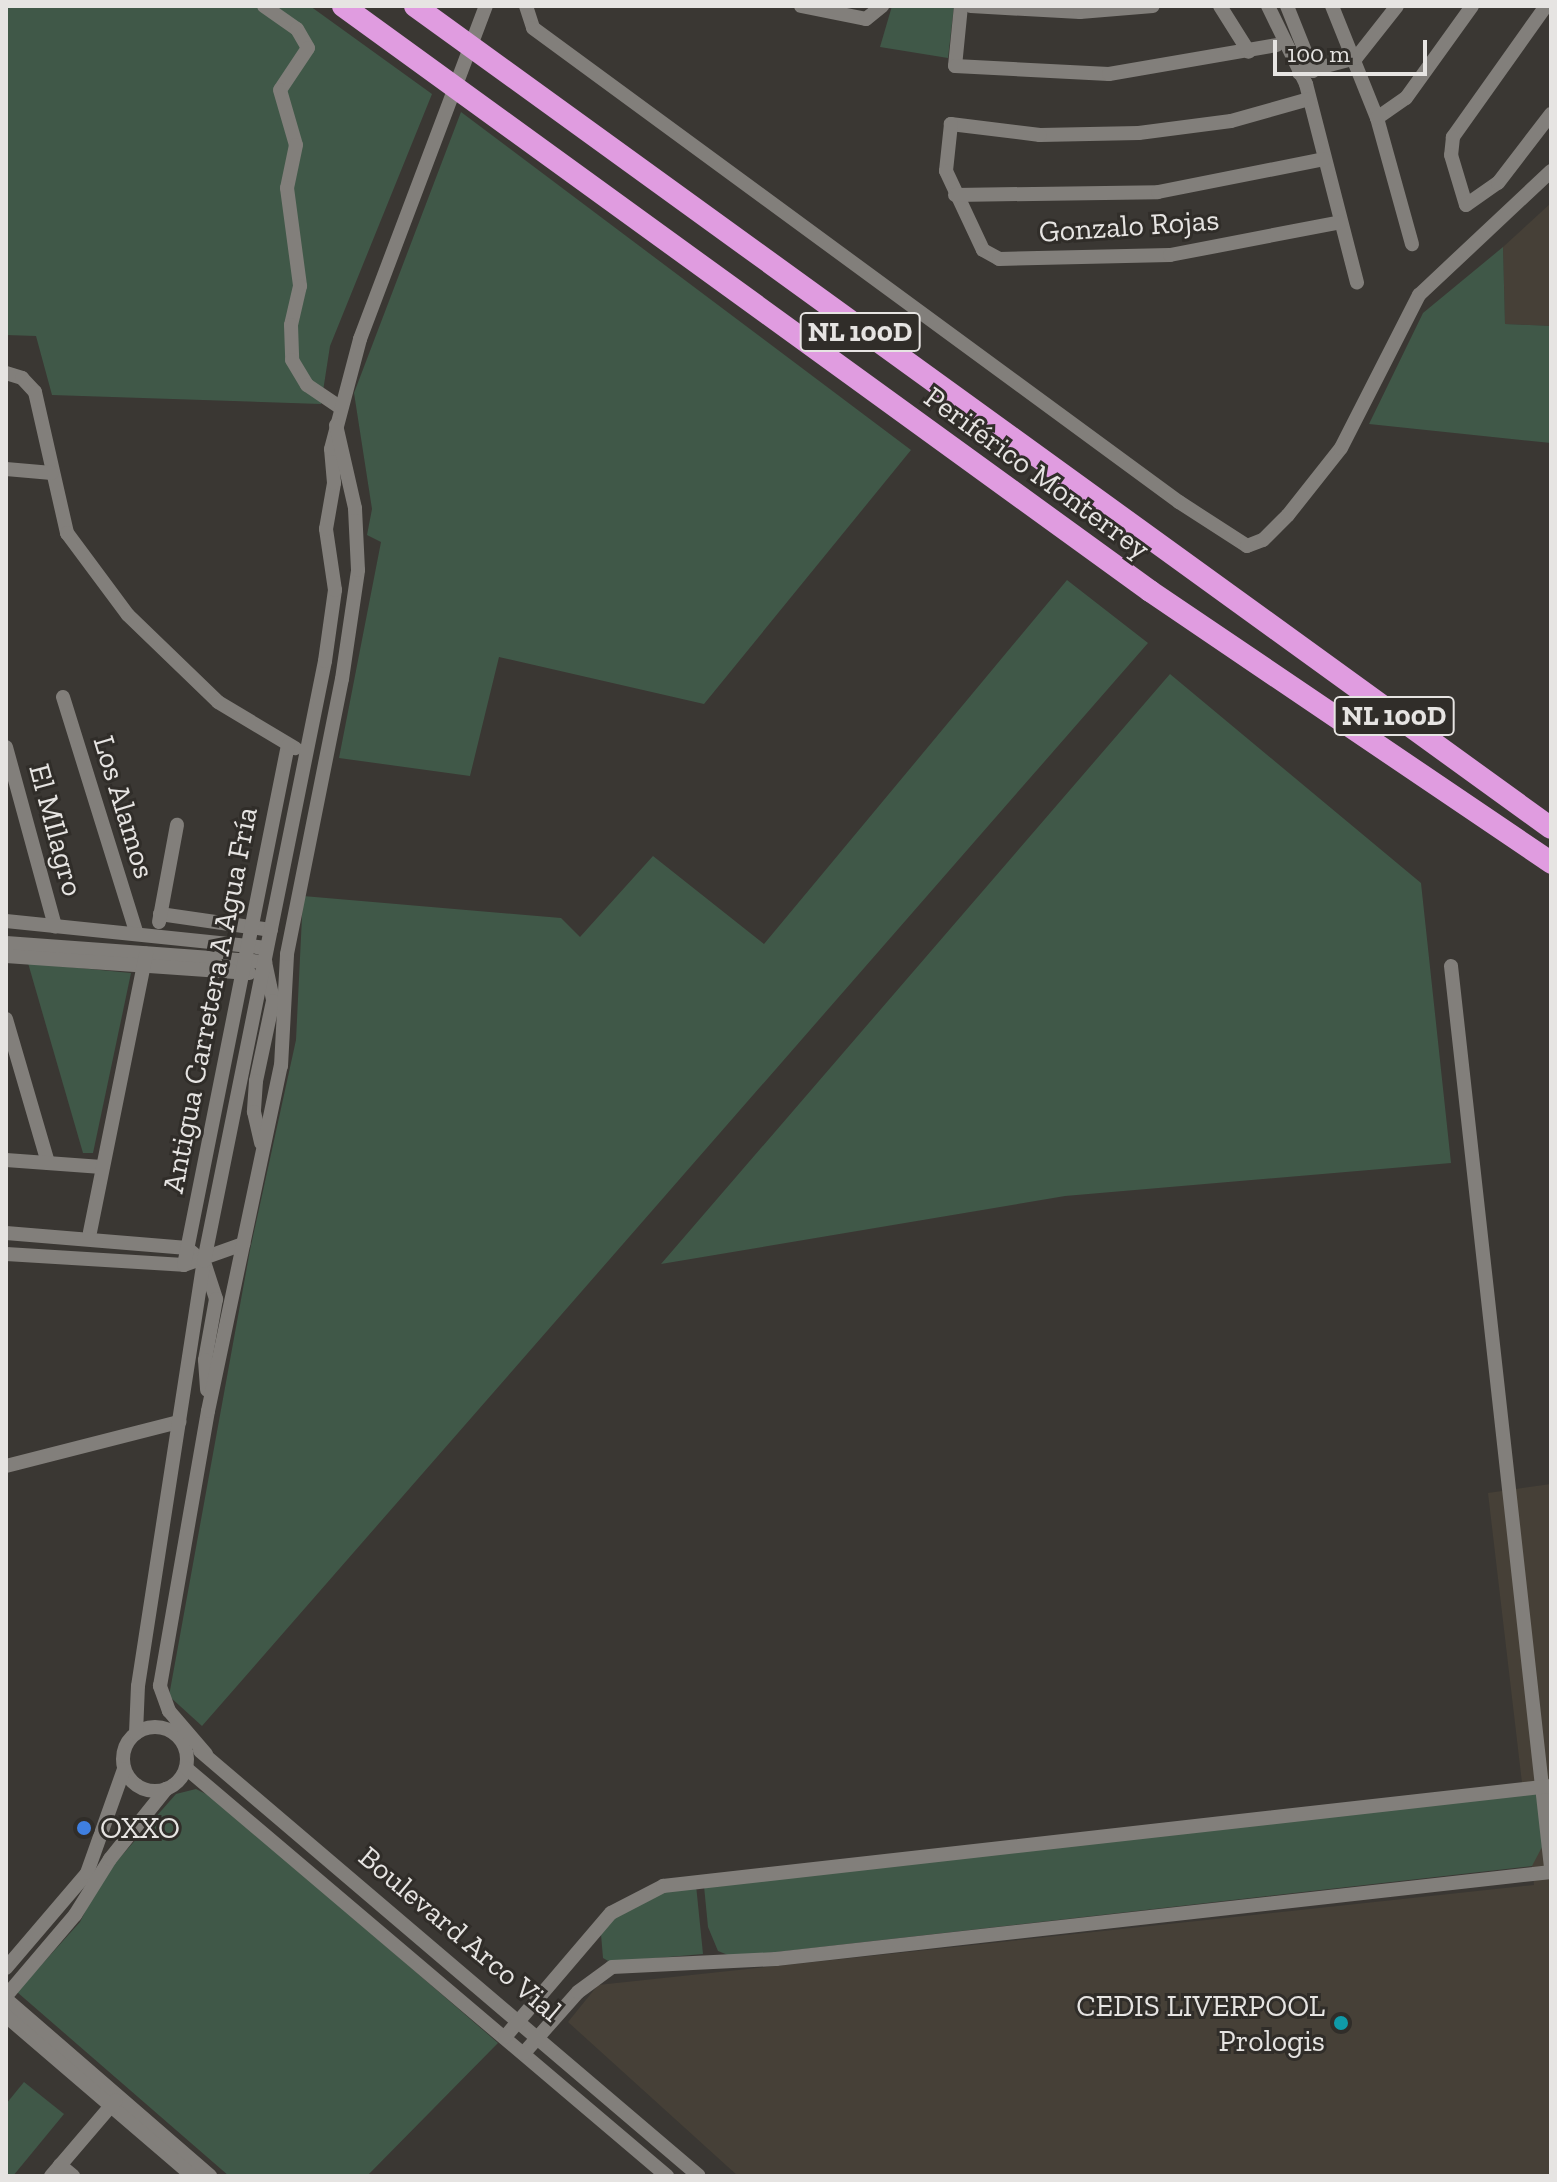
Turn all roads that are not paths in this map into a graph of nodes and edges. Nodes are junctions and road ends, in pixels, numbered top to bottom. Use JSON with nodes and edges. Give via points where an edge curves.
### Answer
{"nodes":[{"id":1,"x":264,"y":6,"type":"edge"},
{"id":2,"x":343,"y":6,"type":"edge"},
{"id":3,"x":415,"y":6,"type":"edge"},
{"id":4,"x":526,"y":6,"type":"edge"},
{"id":5,"x":961,"y":6,"type":"edge"},
{"id":6,"x":971,"y":6,"type":"edge"},
{"id":7,"x":1153,"y":6,"type":"edge"},
{"id":8,"x":1220,"y":6,"type":"edge"},
{"id":9,"x":1268,"y":6,"type":"edge"},
{"id":10,"x":1287,"y":6,"type":"edge"},
{"id":11,"x":1332,"y":6,"type":"edge"},
{"id":12,"x":1397,"y":6,"type":"edge"},
{"id":13,"x":1472,"y":6,"type":"edge"},
{"id":14,"x":1546,"y":6,"type":"edge"},
{"id":15,"x":810,"y":7,"type":"edge"},
{"id":16,"x":881,"y":9,"type":"edge"},
{"id":17,"x":484,"y":10,"type":"edge"},
{"id":18,"x":1277,"y":45,"type":"dead end"},
{"id":19,"x":1249,"y":52,"type":"junction"},
{"id":20,"x":1356,"y":58,"type":"junction"},
{"id":21,"x":1307,"y":82,"type":"junction"},
{"id":22,"x":1551,"y":114,"type":"edge"},
{"id":23,"x":1377,"y":118,"type":"junction"},
{"id":24,"x":1324,"y":159,"type":"junction"},
{"id":25,"x":1551,"y":171,"type":"edge"},
{"id":26,"x":955,"y":195,"type":"junction"},
{"id":27,"x":1341,"y":222,"type":"junction"},
{"id":28,"x":1412,"y":244,"type":"dead end"},
{"id":29,"x":1357,"y":283,"type":"dead end"},
{"id":30,"x":8,"y":373,"type":"edge"},
{"id":31,"x":340,"y":407,"type":"junction"},
{"id":32,"x":336,"y":425,"type":"junction"},
{"id":33,"x":6,"y":469,"type":"edge"},
{"id":34,"x":52,"y":473,"type":"junction"},
{"id":35,"x":63,"y":697,"type":"dead end"},
{"id":36,"x":288,"y":745,"type":"junction"},
{"id":37,"x":6,"y":747,"type":"edge"},
{"id":38,"x":308,"y":754,"type":"junction"},
{"id":39,"x":177,"y":825,"type":"dead end"},
{"id":40,"x":1551,"y":828,"type":"edge"},
{"id":41,"x":1551,"y":863,"type":"edge"},
{"id":42,"x":160,"y":914,"type":"junction"},
{"id":43,"x":6,"y":921,"type":"edge"},
{"id":44,"x":55,"y":926,"type":"junction"},
{"id":45,"x":249,"y":928,"type":"junction"},
{"id":46,"x":271,"y":930,"type":"junction"},
{"id":47,"x":136,"y":932,"type":"junction"},
{"id":48,"x":156,"y":934,"type":"junction"},
{"id":49,"x":6,"y":943,"type":"edge"},
{"id":50,"x":246,"y":945,"type":"junction"},
{"id":51,"x":6,"y":956,"type":"edge"},
{"id":52,"x":145,"y":961,"type":"junction"},
{"id":53,"x":265,"y":962,"type":"junction"},
{"id":54,"x":242,"y":966,"type":"junction"},
{"id":55,"x":1451,"y":966,"type":"dead end"},
{"id":56,"x":6,"y":1019,"type":"edge"},
{"id":57,"x":263,"y":1149,"type":"junction"},
{"id":58,"x":6,"y":1160,"type":"edge"},
{"id":59,"x":48,"y":1163,"type":"junction"},
{"id":60,"x":102,"y":1167,"type":"junction"},
{"id":61,"x":6,"y":1233,"type":"edge"},
{"id":62,"x":88,"y":1236,"type":"junction"},
{"id":63,"x":243,"y":1244,"type":"junction"},
{"id":64,"x":187,"y":1248,"type":"junction"},
{"id":65,"x":6,"y":1254,"type":"edge"},
{"id":66,"x":85,"y":1258,"type":"junction"},
{"id":67,"x":204,"y":1261,"type":"junction"},
{"id":68,"x":184,"y":1265,"type":"junction"},
{"id":69,"x":208,"y":1411,"type":"junction"},
{"id":70,"x":179,"y":1422,"type":"junction"},
{"id":71,"x":6,"y":1466,"type":"edge"},
{"id":72,"x":136,"y":1733,"type":"junction"},
{"id":73,"x":181,"y":1739,"type":"junction"},
{"id":74,"x":206,"y":1754,"type":"junction"},
{"id":75,"x":186,"y":1768,"type":"junction"},
{"id":76,"x":124,"y":1769,"type":"junction"},
{"id":77,"x":1547,"y":1787,"type":"edge"},
{"id":78,"x":166,"y":1789,"type":"junction"},
{"id":79,"x":1551,"y":1870,"type":"edge"},
{"id":80,"x":87,"y":1873,"type":"junction"},
{"id":81,"x":6,"y":1968,"type":"edge"},
{"id":82,"x":6,"y":1997,"type":"edge"},
{"id":83,"x":6,"y":2016,"type":"edge"},
{"id":84,"x":519,"y":2020,"type":"junction"},
{"id":85,"x":539,"y":2036,"type":"junction"},
{"id":86,"x":505,"y":2037,"type":"junction"},
{"id":87,"x":524,"y":2053,"type":"junction"},
{"id":88,"x":116,"y":2101,"type":"junction"},
{"id":89,"x":56,"y":2171,"type":"edge"},
{"id":90,"x":73,"y":2176,"type":"edge"},
{"id":91,"x":193,"y":2176,"type":"edge"},
{"id":92,"x":210,"y":2176,"type":"edge"},
{"id":93,"x":667,"y":2176,"type":"edge"},
{"id":94,"x":699,"y":2176,"type":"edge"}],
"edges":[{"from":1,"to":31,"type":"street","via":[[297,29],[308,48],[280,90],[296,145],[287,188],[300,263],[292,360],[307,385]]},
{"from":2,"to":41,"type":"highway","name":"Periférico Monterrey","number":"NL 100D","via":[[1150,591]]},
{"from":3,"to":40,"type":"highway","name":"Periférico Monterrey","number":"NL 100D"},
{"from":4,"to":25,"type":"street","via":[[533,28],[1179,502],[1247,546],[1263,540],[1288,515],[1341,448],[1419,295]]},
{"from":5,"to":19,"type":"street","via":[[955,66],[1109,74]]},
{"from":6,"to":7,"type":"street","via":[[1080,12]]},
{"from":8,"to":19,"type":"street"},
{"from":9,"to":21,"type":"street"},
{"from":10,"to":21,"type":"street"},
{"from":11,"to":20,"type":"street"},
{"from":12,"to":20,"type":"street"},
{"from":13,"to":23,"type":"street","via":[[1406,98]]},
{"from":14,"to":22,"type":"street","via":[[1453,137],[1451,155],[1466,204],[1474,204],[1498,183]]},
{"from":15,"to":16,"type":"street","via":[[866,19]]},
{"from":17,"to":31,"type":"street"},
{"from":18,"to":19,"type":"street"},
{"from":20,"to":21,"type":"street"},
{"from":20,"to":23,"type":"street"},
{"from":21,"to":24,"type":"street"},
{"from":21,"to":26,"type":"street","name":"Gonzalo Rojas","via":[[1231,121],[1139,133],[1040,135],[951,124],[946,171]]},
{"from":23,"to":28,"type":"street"},
{"from":24,"to":26,"type":"street","via":[[1158,192]]},
{"from":24,"to":27,"type":"street"},
{"from":26,"to":27,"type":"street","name":"Gonzalo Rojas","via":[[983,250],[999,259],[1170,255]]},
{"from":27,"to":29,"type":"street"},
{"from":30,"to":34,"type":"street","via":[[35,392]]},
{"from":31,"to":32,"type":"street"},
{"from":32,"to":38,"type":"street","via":[[326,529],[335,590]]},
{"from":32,"to":57,"type":"street","via":[[356,527],[358,570],[342,679],[300,874],[287,954],[281,1066]]},
{"from":33,"to":34,"type":"street"},
{"from":34,"to":36,"type":"street","via":[[67,533],[128,615],[218,702]]},
{"from":35,"to":47,"type":"street","name":"Los Alamos"},
{"from":36,"to":38,"type":"street"},
{"from":36,"to":45,"type":"street","name":"Antigua Carretera A Agua Fría"},
{"from":37,"to":44,"type":"street","name":"El MIlagro"},
{"from":38,"to":46,"type":"street"},
{"from":39,"to":42,"type":"street"},
{"from":42,"to":45,"type":"street"},
{"from":42,"to":48,"type":"street"},
{"from":43,"to":44,"type":"street"},
{"from":44,"to":47,"type":"street"},
{"from":45,"to":46,"type":"street"},
{"from":45,"to":50,"type":"street","name":"Antigua Carretera A Agua Fría"},
{"from":46,"to":53,"type":"street"},
{"from":47,"to":48,"type":"street"},
{"from":48,"to":50,"type":"street"},
{"from":49,"to":52,"type":"street"},
{"from":50,"to":53,"type":"street"},
{"from":50,"to":54,"type":"street","name":"Antigua Carretera A Agua Fría"},
{"from":51,"to":52,"type":"street"},
{"from":52,"to":54,"type":"street"},
{"from":52,"to":60,"type":"street"},
{"from":53,"to":54,"type":"street"},
{"from":53,"to":57,"type":"street","via":[[273,1001],[254,1112]]},
{"from":53,"to":67,"type":"street"},
{"from":54,"to":64,"type":"street","name":"Antigua Carretera A Agua Fría"},
{"from":55,"to":77,"type":"street"},
{"from":56,"to":59,"type":"street"},
{"from":57,"to":63,"type":"street"},
{"from":58,"to":59,"type":"street"},
{"from":59,"to":60,"type":"street"},
{"from":60,"to":62,"type":"street"},
{"from":61,"to":62,"type":"street"},
{"from":62,"to":64,"type":"street"},
{"from":62,"to":66,"type":"street"},
{"from":63,"to":67,"type":"street"},
{"from":63,"to":69,"type":"street"},
{"from":64,"to":67,"type":"street"},
{"from":64,"to":68,"type":"street","name":"Antigua Carretera A Agua Fría"},
{"from":65,"to":66,"type":"street"},
{"from":66,"to":68,"type":"street"},
{"from":67,"to":68,"type":"street"},
{"from":67,"to":69,"type":"street","via":[[216,1299],[205,1360]]},
{"from":67,"to":70,"type":"street"},
{"from":69,"to":74,"type":"street","via":[[160,1686],[169,1711]]},
{"from":70,"to":71,"type":"street"},
{"from":70,"to":72,"type":"street","via":[[138,1686]]},
{"from":72,"to":73,"type":"street","via":[[155,1726]]},
{"from":72,"to":76,"type":"street","via":[[124,1749]]},
{"from":73,"to":74,"type":"street","name":"Boulevard Arco Vial"},
{"from":73,"to":75,"type":"street"},
{"from":74,"to":84,"type":"street","name":"Boulevard Arco Vial"},
{"from":75,"to":78,"type":"street"},
{"from":75,"to":86,"type":"street","name":"Boulevard Arco Vial"},
{"from":76,"to":78,"type":"street","via":[[146,1790]]},
{"from":76,"to":80,"type":"street"},
{"from":77,"to":79,"type":"street"},
{"from":77,"to":84,"type":"street","via":[[663,1886],[611,1913]]},
{"from":78,"to":82,"type":"street","via":[[110,1859],[75,1915]]},
{"from":79,"to":85,"type":"street","via":[[776,1959],[612,1967],[594,1977]]},
{"from":80,"to":81,"type":"street"},
{"from":80,"to":82,"type":"street","via":[[77,1903]]},
{"from":82,"to":88,"type":"street"},
{"from":83,"to":88,"type":"street"},
{"from":84,"to":85,"type":"street","name":"Boulevard Arco Vial"},
{"from":84,"to":86,"type":"street"},
{"from":85,"to":87,"type":"street"},
{"from":85,"to":94,"type":"street","name":"Boulevard Arco Vial"},
{"from":86,"to":87,"type":"street","name":"Boulevard Arco Vial"},
{"from":87,"to":93,"type":"street","name":"Boulevard Arco Vial"},
{"from":88,"to":89,"type":"street"},
{"from":88,"to":91,"type":"street"},
{"from":88,"to":92,"type":"street"},
{"from":89,"to":90,"type":"street"}]}
